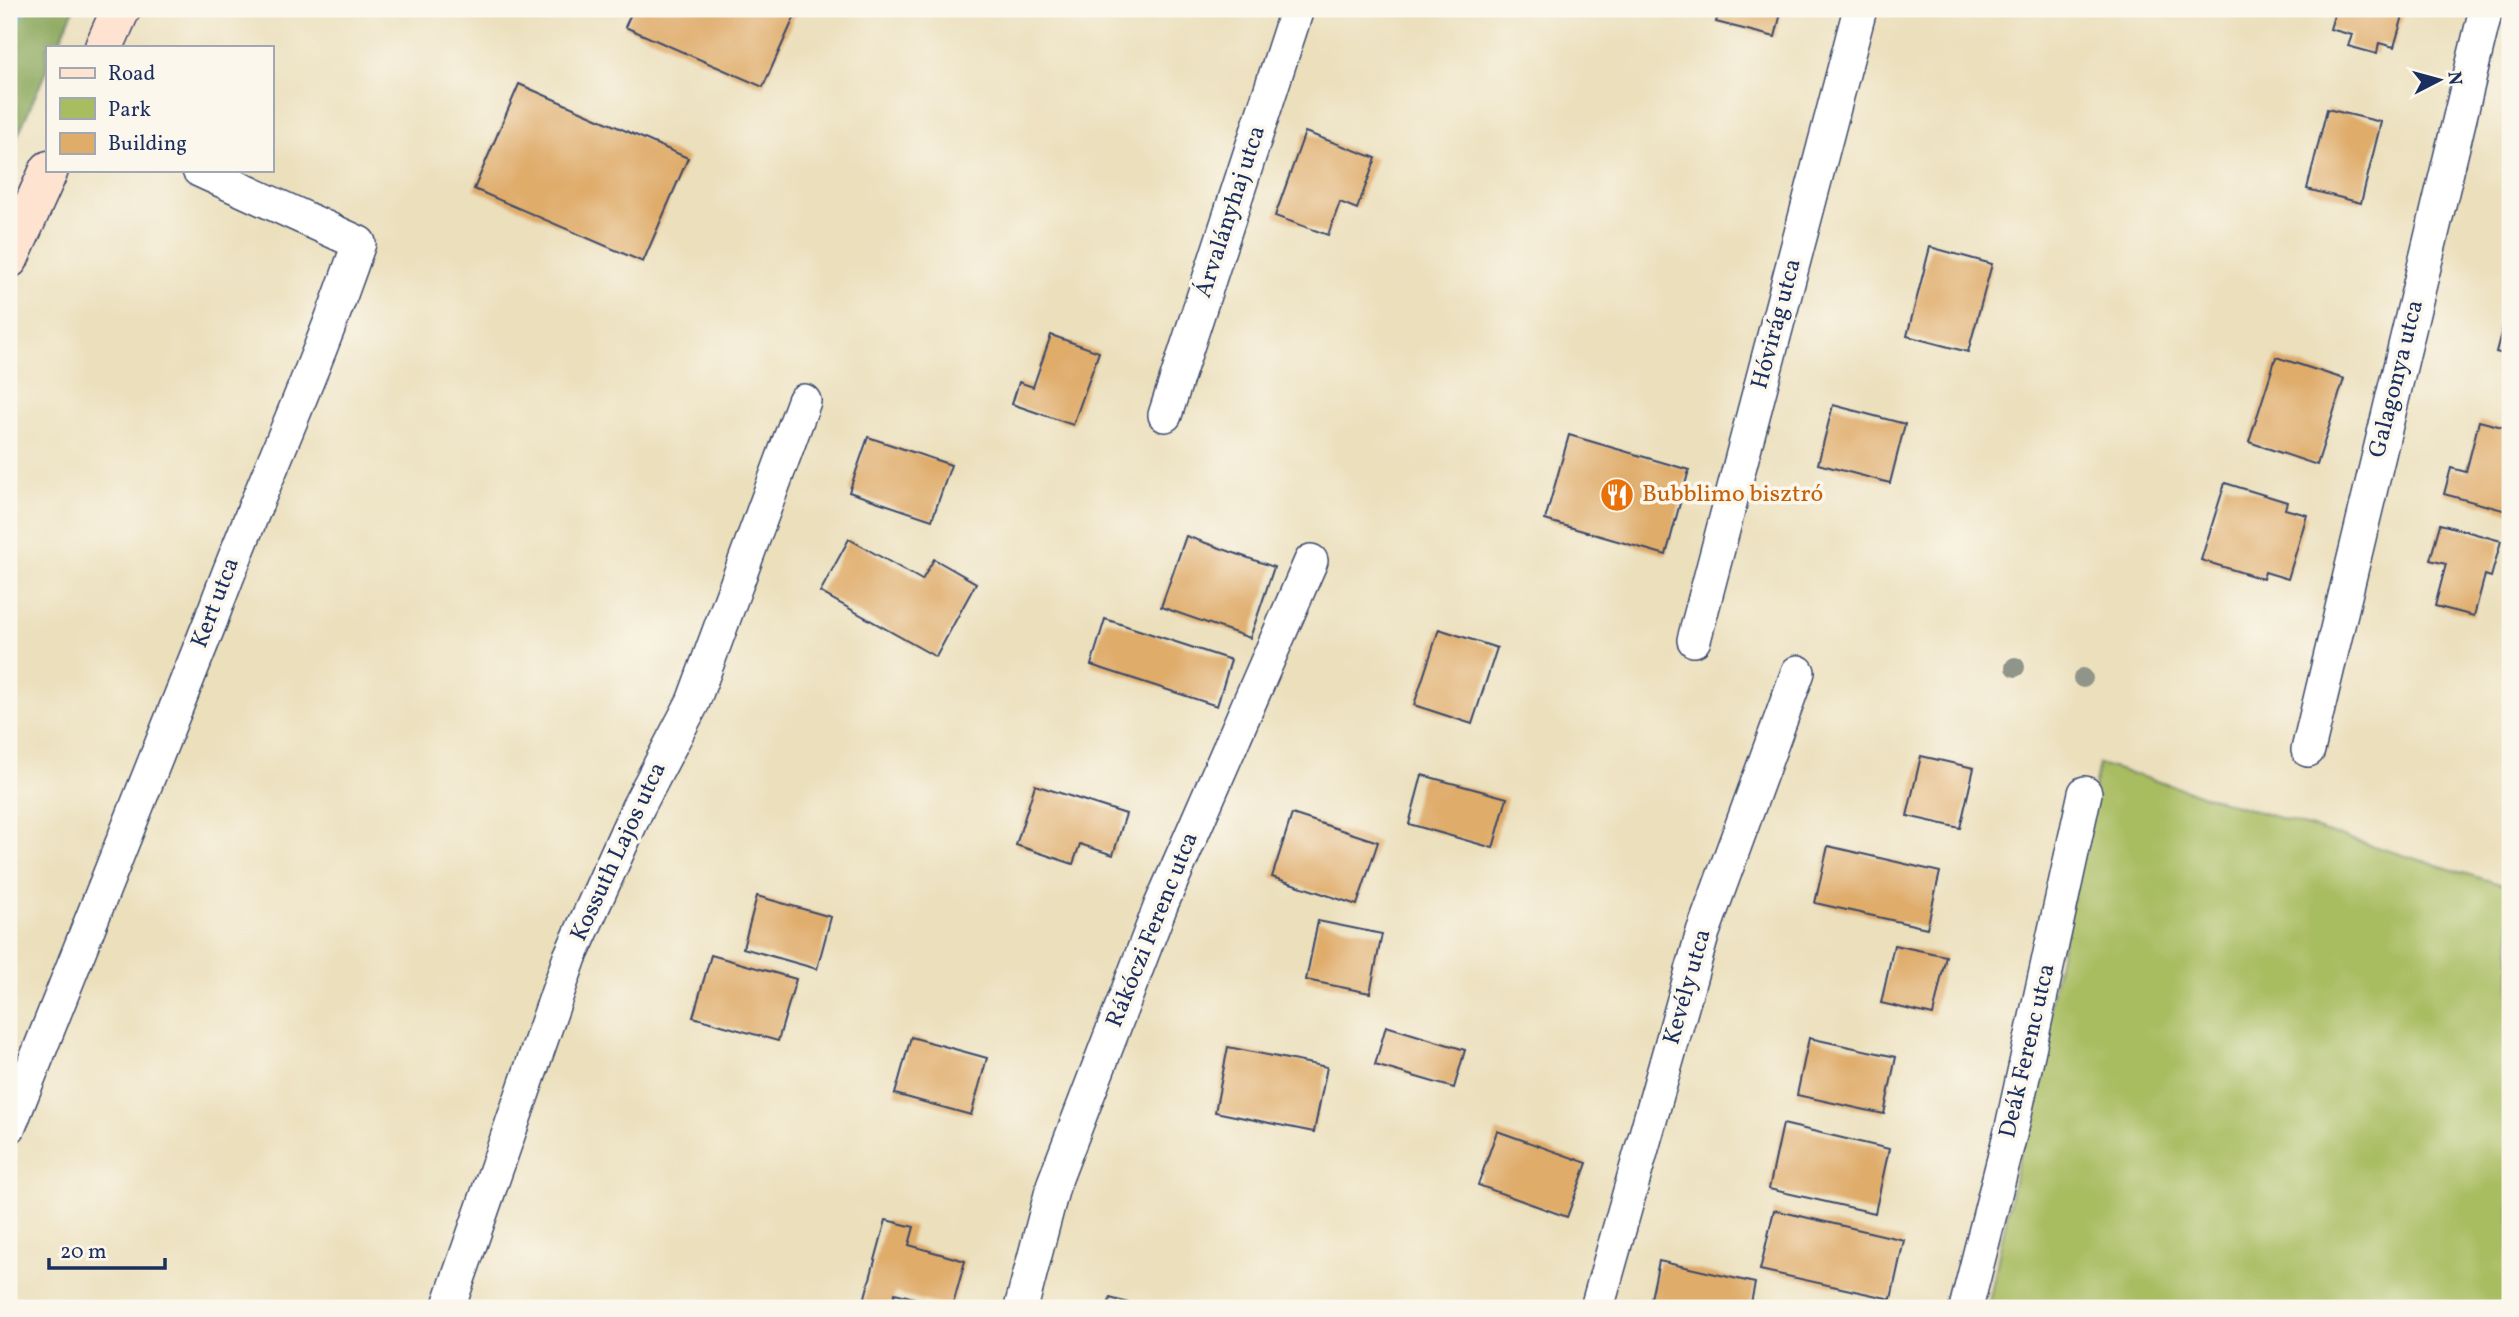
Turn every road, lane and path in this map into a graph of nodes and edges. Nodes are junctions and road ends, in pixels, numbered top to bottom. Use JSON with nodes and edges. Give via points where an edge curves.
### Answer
{"nodes":[{"id":1,"x":121,"y":9,"type":"edge"},
{"id":2,"x":1297,"y":9,"type":"edge"},
{"id":3,"x":1860,"y":9,"type":"edge"},
{"id":4,"x":2486,"y":9,"type":"edge"},
{"id":5,"x":104,"y":46,"type":"edge"},
{"id":6,"x":48,"y":172,"type":"edge"},
{"id":7,"x":203,"y":172,"type":"edge"},
{"id":8,"x":9,"y":259,"type":"edge"},
{"id":9,"x":804,"y":401,"type":"dead end"},
{"id":10,"x":1165,"y":415,"type":"dead end"},
{"id":11,"x":1311,"y":561,"type":"dead end"},
{"id":12,"x":1694,"y":640,"type":"dead end"},
{"id":13,"x":1798,"y":672,"type":"dead end"},
{"id":14,"x":2308,"y":750,"type":"dead end"},
{"id":15,"x":2085,"y":793,"type":"dead end"},
{"id":16,"x":9,"y":1127,"type":"edge"},
{"id":17,"x":448,"y":1308,"type":"edge"},
{"id":18,"x":1021,"y":1308,"type":"edge"},
{"id":19,"x":1597,"y":1308,"type":"edge"},
{"id":20,"x":1966,"y":1308,"type":"edge"}],
"edges":[{"from":1,"to":5,"type":"street"},
{"from":2,"to":10,"type":"street","name":"Árvalányhaj utca"},
{"from":3,"to":12,"type":"street","name":"Hóvirág utca"},
{"from":4,"to":14,"type":"street","name":"Galagonya utca"},
{"from":6,"to":8,"type":"street"},
{"from":7,"to":16,"type":"street","name":"Kert utca","via":[[359,243],[340,301],[237,548]]},
{"from":9,"to":17,"type":"street","name":"Kossuth Lajos utca","via":[[693,702],[638,807],[570,957]]},
{"from":11,"to":18,"type":"street","name":"Rákóczi Ferenc utca","via":[[1161,905],[1054,1183]]},
{"from":13,"to":19,"type":"street","name":"Kevély utca","via":[[1703,932]]},
{"from":15,"to":20,"type":"street","name":"Deák Ferenc utca","via":[[2012,1127]]}]}
